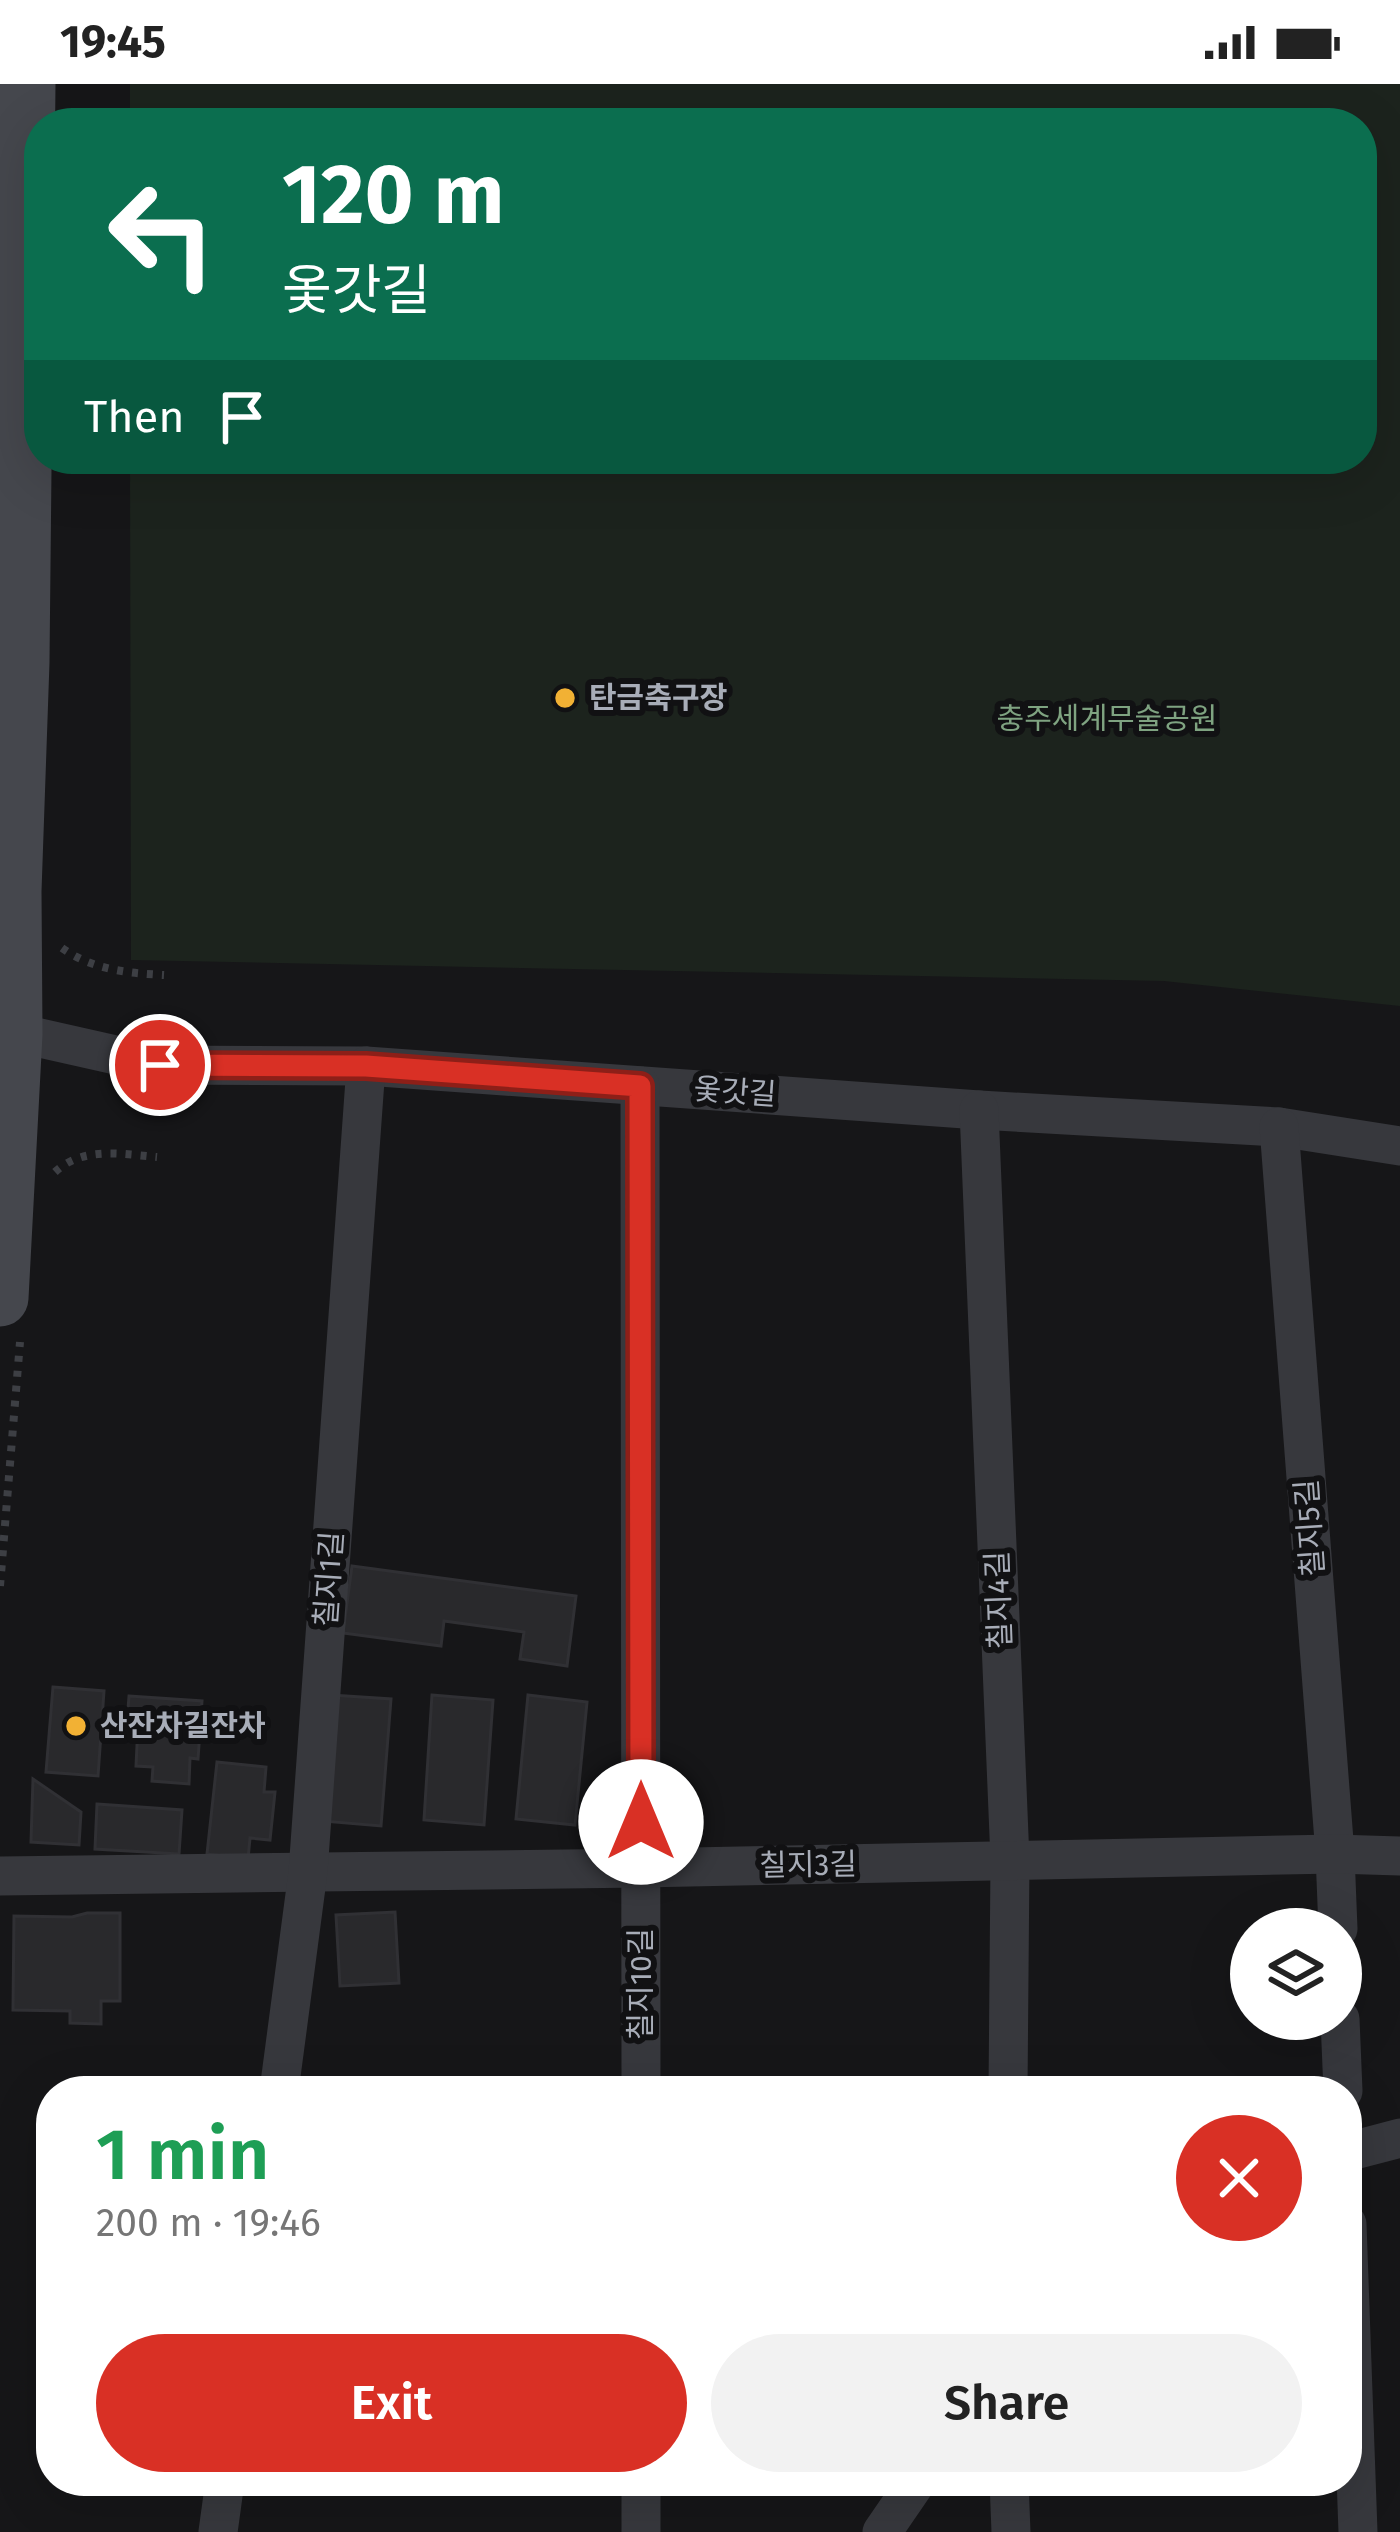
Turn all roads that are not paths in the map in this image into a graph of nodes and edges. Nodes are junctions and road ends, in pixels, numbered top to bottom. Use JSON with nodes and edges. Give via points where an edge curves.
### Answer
{"nodes":[{"id":1,"x":24,"y":373,"type":"edge"},
{"id":2,"x":7,"y":1031,"type":"edge"},
{"id":3,"x":366,"y":1066,"type":"junction"},
{"id":4,"x":640,"y":1086,"type":"junction"},
{"id":5,"x":979,"y":1110,"type":"junction"},
{"id":6,"x":1279,"y":1127,"type":"junction"},
{"id":7,"x":1400,"y":1146,"type":"edge"},
{"id":8,"x":0,"y":1298,"type":"edge"},
{"id":9,"x":1336,"y":1854,"type":"junction"},
{"id":10,"x":1400,"y":1856,"type":"edge"},
{"id":11,"x":1010,"y":1860,"type":"junction"},
{"id":12,"x":641,"y":1868,"type":"junction"},
{"id":13,"x":308,"y":1872,"type":"junction"},
{"id":14,"x":0,"y":1876,"type":"edge"},
{"id":15,"x":1337,"y":1908,"type":"edge"},
{"id":16,"x":1341,"y":2040,"type":"edge"},
{"id":17,"x":280,"y":2076,"type":"edge"},
{"id":18,"x":641,"y":2076,"type":"edge"},
{"id":19,"x":1008,"y":2076,"type":"edge"},
{"id":20,"x":1342,"y":2076,"type":"edge"},
{"id":21,"x":1400,"y":2138,"type":"edge"},
{"id":22,"x":1362,"y":2148,"type":"edge"},
{"id":23,"x":223,"y":2496,"type":"edge"},
{"id":24,"x":641,"y":2496,"type":"edge"},
{"id":25,"x":906,"y":2496,"type":"edge"},
{"id":26,"x":1011,"y":2496,"type":"edge"},
{"id":27,"x":1357,"y":2496,"type":"edge"},
{"id":28,"x":218,"y":2532,"type":"edge"},
{"id":29,"x":641,"y":2532,"type":"edge"},
{"id":30,"x":883,"y":2532,"type":"edge"},
{"id":31,"x":1012,"y":2532,"type":"edge"},
{"id":32,"x":1358,"y":2532,"type":"edge"}],
"edges":[{"from":1,"to":2,"type":"main road"},
{"from":2,"to":3,"type":"street","name":"옻갓길","via":[[160,1065]]},
{"from":2,"to":8,"type":"main road"},
{"from":3,"to":4,"type":"street","name":"옻갓길"},
{"from":3,"to":13,"type":"street","name":"칠지1길"},
{"from":4,"to":5,"type":"street","name":"옻갓길"},
{"from":4,"to":12,"type":"street","name":"칠지10길"},
{"from":5,"to":6,"type":"street","name":"옻갓길"},
{"from":5,"to":11,"type":"street","name":"칠지4길"},
{"from":6,"to":7,"type":"street","name":"옻갓길"},
{"from":6,"to":9,"type":"street","name":"칠지5길"},
{"from":9,"to":10,"type":"street","name":"칠지3길"},
{"from":9,"to":11,"type":"street","name":"칠지3길"},
{"from":9,"to":15,"type":"street","name":"칠지5길"},
{"from":11,"to":12,"type":"street","name":"칠지3길"},
{"from":11,"to":19,"type":"street","name":"칠지4길"},
{"from":12,"to":13,"type":"street","name":"칠지3길"},
{"from":12,"to":18,"type":"street","name":"칠지10길"},
{"from":13,"to":14,"type":"street","name":"칠지3길"},
{"from":13,"to":17,"type":"street","name":"칠지1길"},
{"from":16,"to":20,"type":"street"},
{"from":21,"to":22,"type":"street"},
{"from":23,"to":28,"type":"street"},
{"from":24,"to":29,"type":"street"},
{"from":25,"to":30,"type":"street"},
{"from":26,"to":31,"type":"street"},
{"from":27,"to":32,"type":"street"}]}
